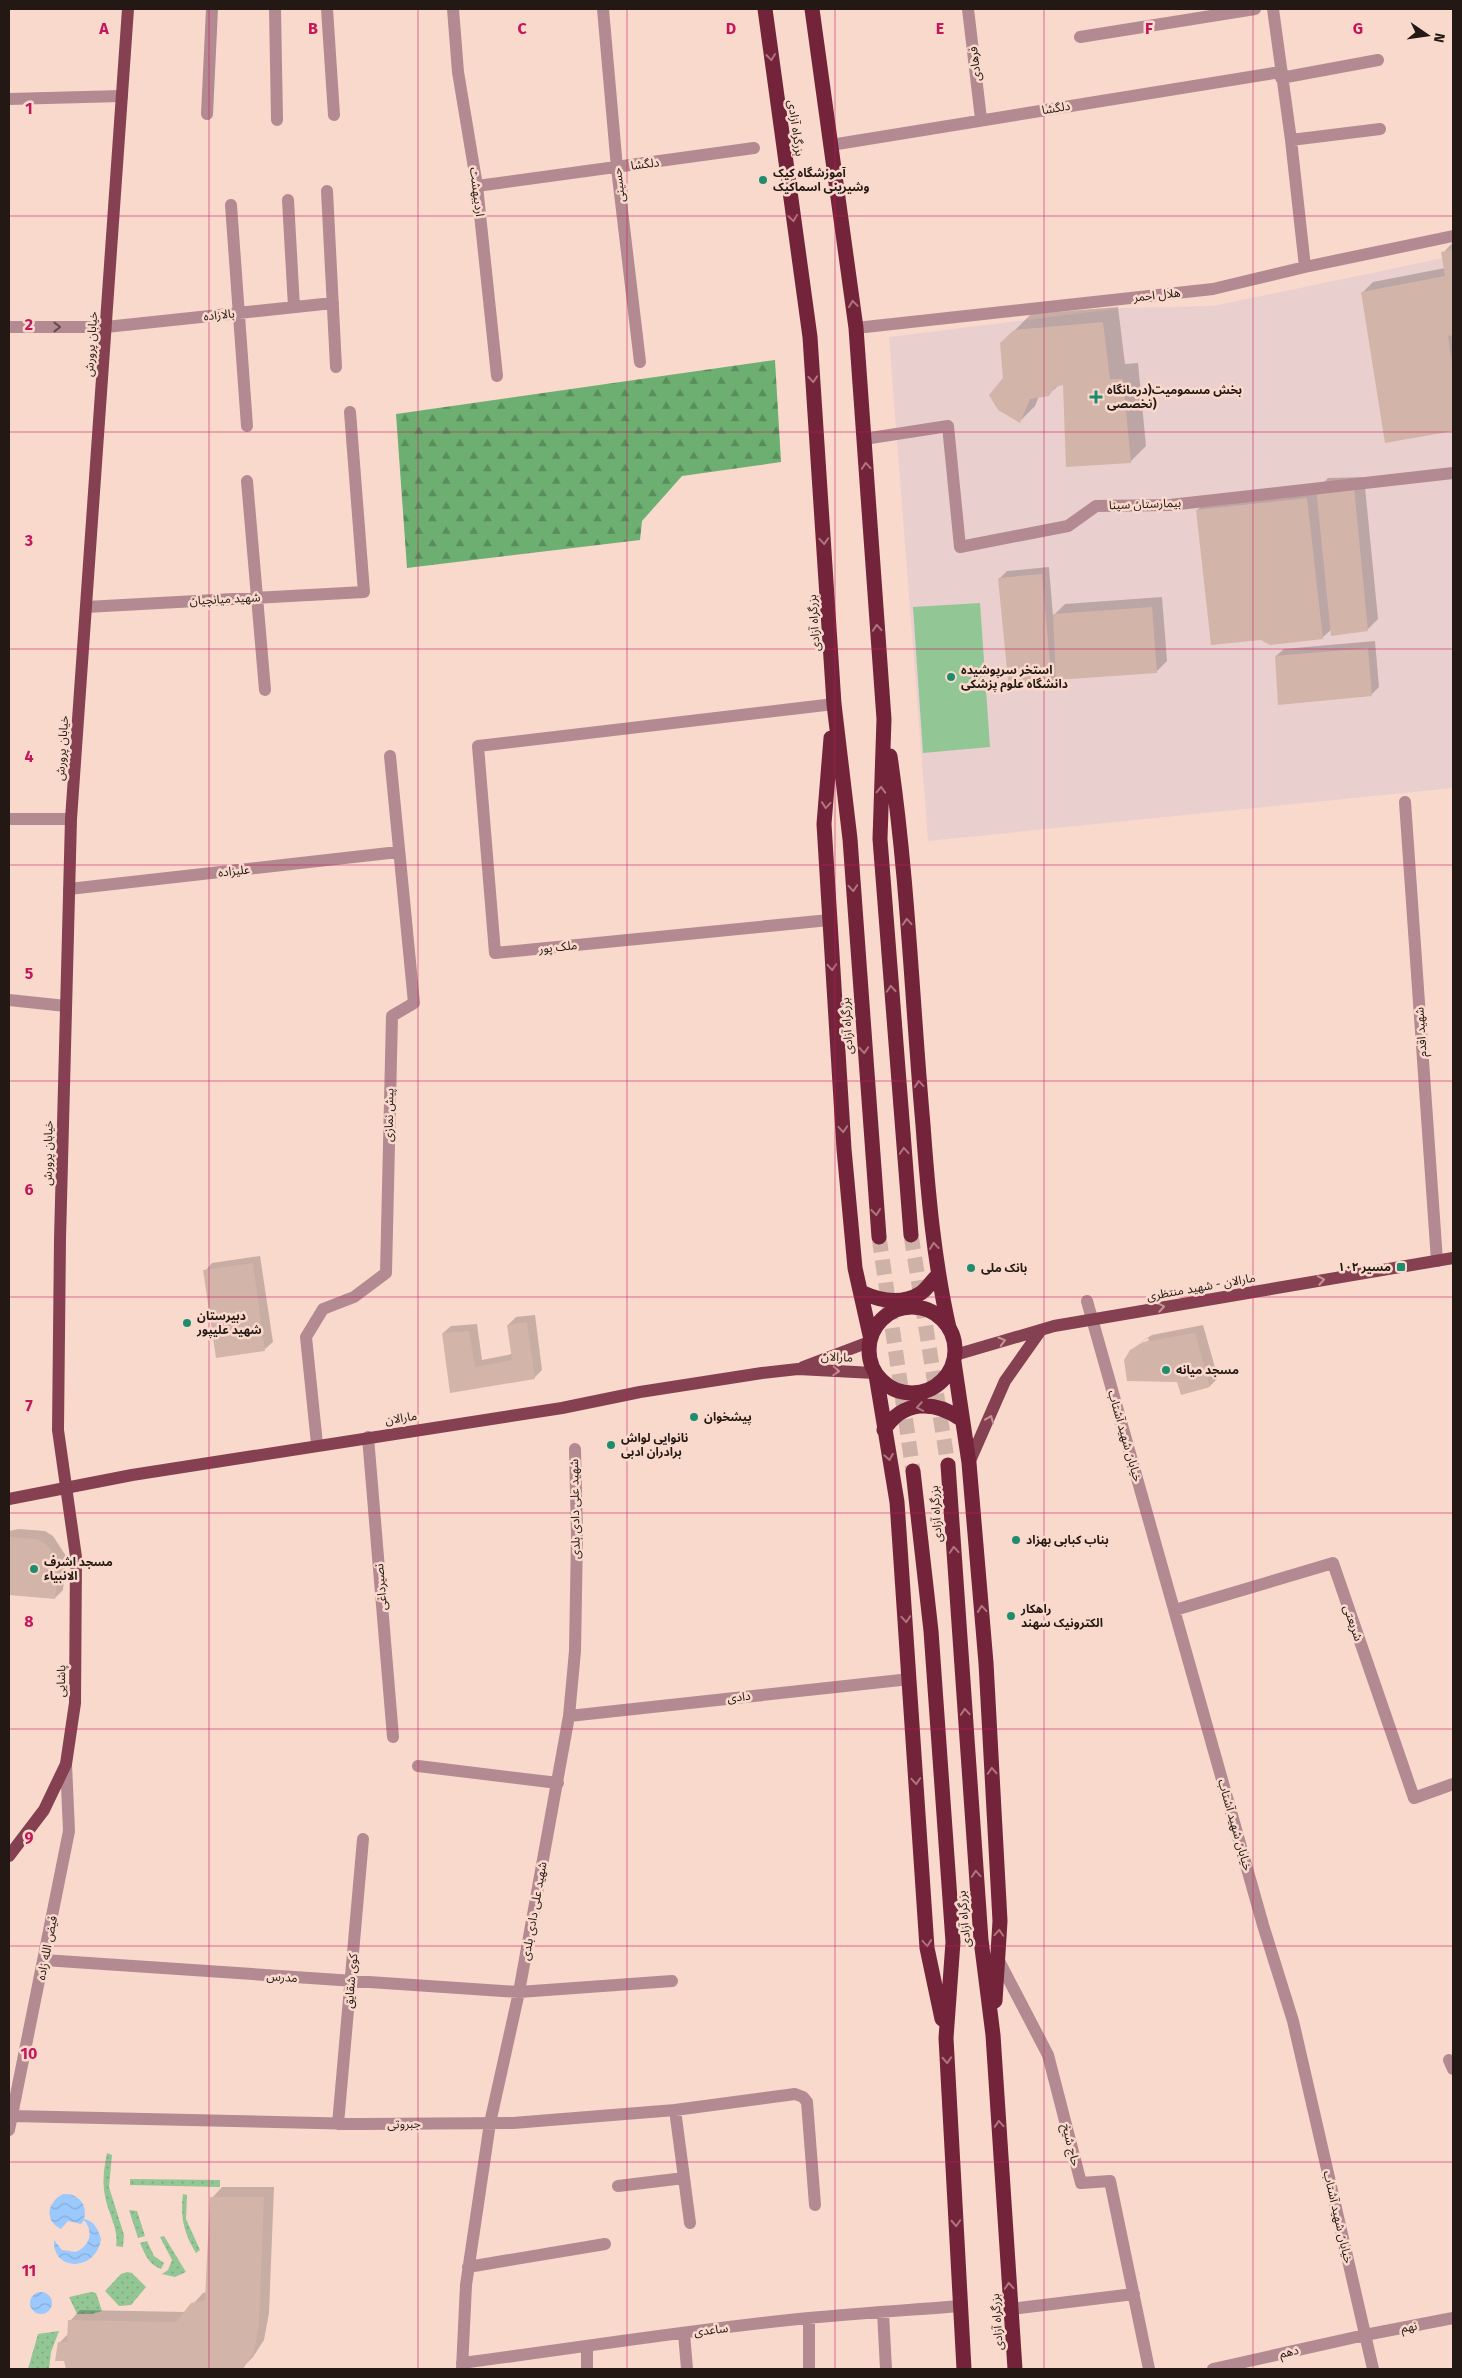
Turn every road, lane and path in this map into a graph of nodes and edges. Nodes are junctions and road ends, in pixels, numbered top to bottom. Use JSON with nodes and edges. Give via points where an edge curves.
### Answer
{"nodes":[{"id":1,"x":128,"y":9,"type":"edge"},
{"id":2,"x":212,"y":9,"type":"edge"},
{"id":3,"x":275,"y":9,"type":"edge"},
{"id":4,"x":327,"y":9,"type":"edge"},
{"id":5,"x":453,"y":9,"type":"edge"},
{"id":6,"x":603,"y":9,"type":"edge"},
{"id":7,"x":765,"y":9,"type":"edge"},
{"id":8,"x":812,"y":9,"type":"edge"},
{"id":9,"x":968,"y":9,"type":"edge"},
{"id":10,"x":1256,"y":9,"type":"edge"},
{"id":11,"x":1272,"y":9,"type":"edge"},
{"id":12,"x":1080,"y":37,"type":"dead end"},
{"id":13,"x":1378,"y":60,"type":"dead end"},
{"id":14,"x":1280,"y":75,"type":"junction"},
{"id":15,"x":122,"y":96,"type":"junction"},
{"id":16,"x":9,"y":99,"type":"edge"},
{"id":17,"x":207,"y":114,"type":"dead end"},
{"id":18,"x":334,"y":115,"type":"dead end"},
{"id":19,"x":981,"y":119,"type":"junction"},
{"id":20,"x":277,"y":120,"type":"dead end"},
{"id":21,"x":1380,"y":129,"type":"dead end"},
{"id":22,"x":1291,"y":140,"type":"junction"},
{"id":23,"x":831,"y":145,"type":"junction"},
{"id":24,"x":754,"y":148,"type":"dead end"},
{"id":25,"x":617,"y":168,"type":"junction"},
{"id":26,"x":477,"y":186,"type":"junction"},
{"id":27,"x":327,"y":191,"type":"dead end"},
{"id":28,"x":288,"y":200,"type":"dead end"},
{"id":29,"x":231,"y":205,"type":"dead end"},
{"id":30,"x":1453,"y":236,"type":"edge"},
{"id":31,"x":1304,"y":267,"type":"junction"},
{"id":32,"x":333,"y":303,"type":"junction"},
{"id":33,"x":294,"y":307,"type":"junction"},
{"id":34,"x":238,"y":313,"type":"junction"},
{"id":35,"x":9,"y":327,"type":"edge"},
{"id":36,"x":106,"y":327,"type":"junction"},
{"id":37,"x":856,"y":328,"type":"junction"},
{"id":38,"x":640,"y":362,"type":"dead end"},
{"id":39,"x":336,"y":367,"type":"dead end"},
{"id":40,"x":497,"y":376,"type":"dead end"},
{"id":41,"x":350,"y":412,"type":"dead end"},
{"id":42,"x":247,"y":426,"type":"dead end"},
{"id":43,"x":864,"y":439,"type":"junction"},
{"id":44,"x":1453,"y":473,"type":"edge"},
{"id":45,"x":247,"y":481,"type":"dead end"},
{"id":46,"x":256,"y":598,"type":"junction"},
{"id":47,"x":86,"y":607,"type":"junction"},
{"id":48,"x":264,"y":690,"type":"dead end"},
{"id":49,"x":834,"y":704,"type":"junction"},
{"id":50,"x":884,"y":719,"type":"junction"},
{"id":51,"x":390,"y":756,"type":"dead end"},
{"id":52,"x":1405,"y":802,"type":"dead end"},
{"id":53,"x":9,"y":819,"type":"edge"},
{"id":54,"x":71,"y":819,"type":"junction"},
{"id":55,"x":398,"y":852,"type":"junction"},
{"id":56,"x":69,"y":889,"type":"junction"},
{"id":57,"x":829,"y":920,"type":"junction"},
{"id":58,"x":9,"y":1000,"type":"edge"},
{"id":59,"x":66,"y":1006,"type":"junction"},
{"id":60,"x":911,"y":1234,"type":"tunnel mouth"},
{"id":61,"x":879,"y":1237,"type":"tunnel mouth"},
{"id":62,"x":1453,"y":1258,"type":"edge"},
{"id":63,"x":1437,"y":1261,"type":"junction"},
{"id":64,"x":937,"y":1276,"type":"junction"},
{"id":65,"x":861,"y":1292,"type":"junction"},
{"id":66,"x":1087,"y":1301,"type":"dead end"},
{"id":67,"x":1091,"y":1320,"type":"junction"},
{"id":68,"x":949,"y":1328,"type":"junction"},
{"id":69,"x":1041,"y":1330,"type":"junction"},
{"id":70,"x":870,"y":1339,"type":"junction"},
{"id":71,"x":954,"y":1358,"type":"junction"},
{"id":72,"x":798,"y":1369,"type":"junction"},
{"id":73,"x":875,"y":1374,"type":"junction"},
{"id":74,"x":961,"y":1419,"type":"junction"},
{"id":75,"x":884,"y":1430,"type":"junction"},
{"id":76,"x":368,"y":1437,"type":"junction"},
{"id":77,"x":317,"y":1444,"type":"junction"},
{"id":78,"x":575,"y":1449,"type":"dead end"},
{"id":79,"x":969,"y":1463,"type":"junction"},
{"id":80,"x":948,"y":1465,"type":"tunnel mouth"},
{"id":81,"x":913,"y":1471,"type":"tunnel mouth"},
{"id":82,"x":66,"y":1489,"type":"junction"},
{"id":83,"x":9,"y":1499,"type":"edge"},
{"id":84,"x":1175,"y":1610,"type":"junction"},
{"id":85,"x":910,"y":1679,"type":"junction"},
{"id":86,"x":569,"y":1716,"type":"junction"},
{"id":87,"x":393,"y":1737,"type":"dead end"},
{"id":88,"x":66,"y":1764,"type":"junction"},
{"id":89,"x":418,"y":1766,"type":"dead end"},
{"id":90,"x":558,"y":1783,"type":"junction"},
{"id":91,"x":1453,"y":1784,"type":"edge"},
{"id":92,"x":363,"y":1839,"type":"dead end"},
{"id":93,"x":9,"y":1856,"type":"edge"},
{"id":94,"x":998,"y":1959,"type":"junction"},
{"id":95,"x":44,"y":1960,"type":"junction"},
{"id":96,"x":672,"y":1981,"type":"dead end"},
{"id":97,"x":350,"y":1982,"type":"junction"},
{"id":98,"x":519,"y":1992,"type":"junction"},
{"id":99,"x":993,"y":2034,"type":"junction"},
{"id":100,"x":946,"y":2038,"type":"junction"},
{"id":101,"x":675,"y":2110,"type":"junction"},
{"id":102,"x":12,"y":2116,"type":"junction"},
{"id":103,"x":490,"y":2123,"type":"junction"},
{"id":104,"x":338,"y":2124,"type":"junction"},
{"id":105,"x":9,"y":2130,"type":"edge"},
{"id":106,"x":684,"y":2178,"type":"junction"},
{"id":107,"x":618,"y":2186,"type":"dead end"},
{"id":108,"x":815,"y":2205,"type":"dead end"},
{"id":109,"x":690,"y":2223,"type":"dead end"},
{"id":110,"x":605,"y":2244,"type":"dead end"},
{"id":111,"x":468,"y":2267,"type":"junction"},
{"id":112,"x":1134,"y":2294,"type":"junction"},
{"id":113,"x":960,"y":2306,"type":"junction"},
{"id":114,"x":1011,"y":2309,"type":"junction"},
{"id":115,"x":883,"y":2312,"type":"junction"},
{"id":116,"x":809,"y":2318,"type":"junction"},
{"id":117,"x":1453,"y":2318,"type":"edge"},
{"id":118,"x":684,"y":2333,"type":"junction"},
{"id":119,"x":1365,"y":2335,"type":"junction"},
{"id":120,"x":587,"y":2347,"type":"junction"},
{"id":121,"x":462,"y":2366,"type":"edge"},
{"id":122,"x":1229,"y":2368,"type":"edge"},
{"id":123,"x":587,"y":2369,"type":"edge"},
{"id":124,"x":687,"y":2369,"type":"edge"},
{"id":125,"x":809,"y":2369,"type":"edge"},
{"id":126,"x":886,"y":2369,"type":"edge"},
{"id":127,"x":964,"y":2369,"type":"edge"},
{"id":128,"x":1015,"y":2369,"type":"edge"},
{"id":129,"x":1150,"y":2369,"type":"edge"},
{"id":130,"x":1213,"y":2369,"type":"edge"},
{"id":131,"x":1373,"y":2369,"type":"edge"}],
"edges":[{"from":1,"to":15,"type":"main road","name":"خیابان پرورش"},
{"from":2,"to":17,"type":"street"},
{"from":3,"to":20,"type":"street"},
{"from":4,"to":18,"type":"street"},
{"from":5,"to":26,"type":"street","name":"اردیبهشت","via":[[458,72]]},
{"from":6,"to":25,"type":"street","name":"حسینی"},
{"from":7,"to":49,"type":"highway","name":"بزرگراه آزادی","one_way":true,"via":[[810,337]]},
{"from":8,"to":23,"type":"highway"},
{"from":9,"to":19,"type":"street","name":"فرهادی"},
{"from":10,"to":12,"type":"street"},
{"from":11,"to":14,"type":"street"},
{"from":13,"to":14,"type":"street","name":"دلگشا"},
{"from":14,"to":19,"type":"street","name":"دلگشا"},
{"from":14,"to":22,"type":"street"},
{"from":15,"to":16,"type":"street"},
{"from":15,"to":36,"type":"main road","name":"خیابان پرورش"},
{"from":19,"to":23,"type":"street","name":"دلگشا"},
{"from":21,"to":22,"type":"street"},
{"from":22,"to":31,"type":"street"},
{"from":37,"to":23,"type":"highway","one_way":true},
{"from":24,"to":25,"type":"street","name":"دلگشا"},
{"from":25,"to":26,"type":"street","name":"دلگشا"},
{"from":25,"to":38,"type":"street","name":"حسینی"},
{"from":26,"to":40,"type":"street","name":"اردیبهشت"},
{"from":27,"to":32,"type":"street"},
{"from":28,"to":33,"type":"street"},
{"from":29,"to":34,"type":"street"},
{"from":30,"to":31,"type":"street","name":"هلال احمر"},
{"from":31,"to":37,"type":"street","name":"هلال احمر","via":[[1213,289]]},
{"from":32,"to":33,"type":"street","name":"بالازاده"},
{"from":32,"to":39,"type":"street"},
{"from":33,"to":34,"type":"street","name":"بالازاده"},
{"from":34,"to":36,"type":"street","name":"بالازاده"},
{"from":34,"to":42,"type":"street"},
{"from":35,"to":36,"type":"street","name":"بالازاده","one_way":true},
{"from":36,"to":47,"type":"main road","name":"خیابان پرورش"},
{"from":37,"to":43,"type":"highway"},
{"from":41,"to":46,"type":"street","name":"شهید میانچیان","via":[[364,592]]},
{"from":43,"to":44,"type":"street","name":"بیمارستان سینا","via":[[948,426],[960,547],[1068,526],[1096,506],[1170,505]]},
{"from":50,"to":43,"type":"highway","one_way":true},
{"from":45,"to":46,"type":"street"},
{"from":46,"to":47,"type":"street","name":"شهید میانچیان"},
{"from":46,"to":48,"type":"street"},
{"from":47,"to":54,"type":"main road","name":"خیابان پرورش"},
{"from":49,"to":57,"type":"highway","one_way":true,"via":[[824,824]]},
{"from":49,"to":57,"type":"street","name":"ملک پور","via":[[478,746],[495,953]]},
{"from":49,"to":61,"type":"highway","name":"بزرگراه آزادی","one_way":true,"via":[[850,839]]},
{"from":60,"to":50,"type":"highway","one_way":true,"via":[[880,838]]},
{"from":64,"to":50,"type":"highway","one_way":true,"via":[[900,828]]},
{"from":51,"to":55,"type":"street","name":"پیش نمازی"},
{"from":52,"to":63,"type":"street","name":"شهید اقدم"},
{"from":53,"to":54,"type":"street"},
{"from":54,"to":56,"type":"main road","name":"خیابان پرورش"},
{"from":55,"to":56,"type":"street","name":"علیزاده"},
{"from":55,"to":77,"type":"street","name":"پیش نمازی","via":[[414,1003],[392,1016],[386,1273],[354,1297],[323,1309],[306,1337]]},
{"from":56,"to":59,"type":"main road","name":"خیابان پرورش"},
{"from":57,"to":65,"type":"highway","one_way":true,"via":[[844,1149],[855,1268]]},
{"from":58,"to":59,"type":"street"},
{"from":59,"to":82,"type":"main road","name":"خیابان پرورش","via":[[58,1430]]},
{"from":62,"to":63,"type":"main road","name":"مارالان - شهید منتظری"},
{"from":67,"to":63,"type":"main road","name":"مارالان - شهید منتظری","one_way":true},
{"from":64,"to":65,"type":"highway","via":[[922,1293],[901,1300],[877,1299]]},
{"from":64,"to":68,"type":"highway"},
{"from":65,"to":70,"type":"highway"},
{"from":66,"to":67,"type":"street","name":"خیابان شهید آشتاب"},
{"from":67,"to":69,"type":"main road","name":"مارالان - شهید منتظری"},
{"from":67,"to":84,"type":"street","name":"خیابان شهید آشتاب"},
{"from":68,"to":70,"type":"highway","via":[[932,1311],[908,1306],[885,1316]]},
{"from":68,"to":71,"type":"highway","via":[[954,1340]]},
{"from":71,"to":69,"type":"main road","name":"مارالان - شهید منتظری","one_way":true},
{"from":79,"to":69,"type":"main road","one_way":true,"via":[[1005,1382]]},
{"from":70,"to":72,"type":"main road","name":"مارالان"},
{"from":70,"to":73,"type":"highway","via":[[869,1358]]},
{"from":71,"to":73,"type":"highway","via":[[941,1383],[919,1393],[895,1390]]},
{"from":71,"to":74,"type":"highway"},
{"from":72,"to":73,"type":"main road","name":"مارالان","one_way":true},
{"from":72,"to":76,"type":"main road","name":"مارالان"},
{"from":73,"to":75,"type":"highway"},
{"from":74,"to":75,"type":"highway","one_way":true,"via":[[941,1407],[915,1407],[901,1412]]},
{"from":74,"to":79,"type":"highway"},
{"from":75,"to":85,"type":"highway","one_way":true,"via":[[897,1502]]},
{"from":76,"to":77,"type":"main road","name":"مارالان"},
{"from":76,"to":87,"type":"street","name":"نصیرداغی"},
{"from":77,"to":82,"type":"main road","name":"مارالان"},
{"from":78,"to":86,"type":"street","name":"شهید علی دادی بلدی","via":[[575,1650]]},
{"from":94,"to":79,"type":"highway","one_way":true,"via":[[1000,1921],[986,1663]]},
{"from":99,"to":80,"type":"highway","name":"بزرگراه آزادی","one_way":true,"via":[[981,1940]]},
{"from":81,"to":100,"type":"highway","name":"بزرگراه آزادی","via":[[931,1632],[953,1942]]},
{"from":82,"to":83,"type":"main road","name":"مارالان"},
{"from":82,"to":88,"type":"main road","name":"پاشایی","via":[[76,1557],[75,1703]]},
{"from":84,"to":91,"type":"street","name":"شریعتی","via":[[1332,1563],[1414,1798]]},
{"from":84,"to":119,"type":"street","name":"خیابان شهید آشتاب","via":[[1293,2021]]},
{"from":85,"to":86,"type":"street","name":"دادی"},
{"from":85,"to":100,"type":"highway","one_way":true,"via":[[927,1948]]},
{"from":86,"to":90,"type":"street","name":"شهید علی دادی بلدی"},
{"from":88,"to":93,"type":"main road","name":"پاشایی","via":[[44,1810]]},
{"from":88,"to":95,"type":"street","name":"فیض الله زاده","via":[[69,1831]]},
{"from":89,"to":90,"type":"street"},
{"from":90,"to":98,"type":"street","name":"شهید علی دادی بلدی"},
{"from":92,"to":97,"type":"street","name":"کوی شقایق"},
{"from":94,"to":99,"type":"highway"},
{"from":94,"to":112,"type":"street","name":"حاج شیخ","via":[[1048,2055],[1081,2183],[1110,2181]]},
{"from":95,"to":97,"type":"street","name":"مدرس"},
{"from":95,"to":102,"type":"street","name":"فیض الله زاده"},
{"from":96,"to":98,"type":"street","name":"مدرس"},
{"from":97,"to":98,"type":"street","name":"مدرس"},
{"from":97,"to":104,"type":"street","name":"کوی شقایق"},
{"from":98,"to":103,"type":"street","name":"شهید علی دادی بلدی"},
{"from":114,"to":99,"type":"highway","name":"بزرگراه آزادی","one_way":true},
{"from":100,"to":113,"type":"highway","name":"بزرگراه آزادی","one_way":true},
{"from":101,"to":103,"type":"street","name":"جبروتی"},
{"from":101,"to":106,"type":"street"},
{"from":101,"to":108,"type":"street","name":"جبروتی","via":[[795,2094],[803,2097],[807,2102]]},
{"from":102,"to":104,"type":"street","name":"جبروتی"},
{"from":102,"to":105,"type":"street","name":"فیض الله زاده"},
{"from":103,"to":104,"type":"street","name":"جبروتی"},
{"from":103,"to":111,"type":"street","name":"شهید علی دادی بلدی"},
{"from":106,"to":107,"type":"street"},
{"from":106,"to":109,"type":"street"},
{"from":110,"to":111,"type":"street"},
{"from":111,"to":121,"type":"street","name":"شهید علی دادی بلدی"},
{"from":112,"to":114,"type":"street"},
{"from":112,"to":129,"type":"street","name":"حاج شیخ"},
{"from":113,"to":115,"type":"street","name":"ساعدی"},
{"from":113,"to":127,"type":"highway","name":"بزرگراه آزادی"},
{"from":114,"to":128,"type":"highway","name":"بزرگراه آزادی"},
{"from":115,"to":116,"type":"street","name":"ساعدی"},
{"from":115,"to":126,"type":"street"},
{"from":116,"to":118,"type":"street","name":"ساعدی"},
{"from":116,"to":125,"type":"street"},
{"from":117,"to":119,"type":"street","name":"نهم"},
{"from":118,"to":120,"type":"street","name":"ساعدی"},
{"from":118,"to":124,"type":"street"},
{"from":119,"to":122,"type":"street","name":"دهم"},
{"from":119,"to":131,"type":"street","name":"خیابان شهید آشتاب"},
{"from":120,"to":121,"type":"street","name":"ساعدی"},
{"from":120,"to":123,"type":"street"},
{"from":122,"to":130,"type":"street","name":"دهم"}]}
